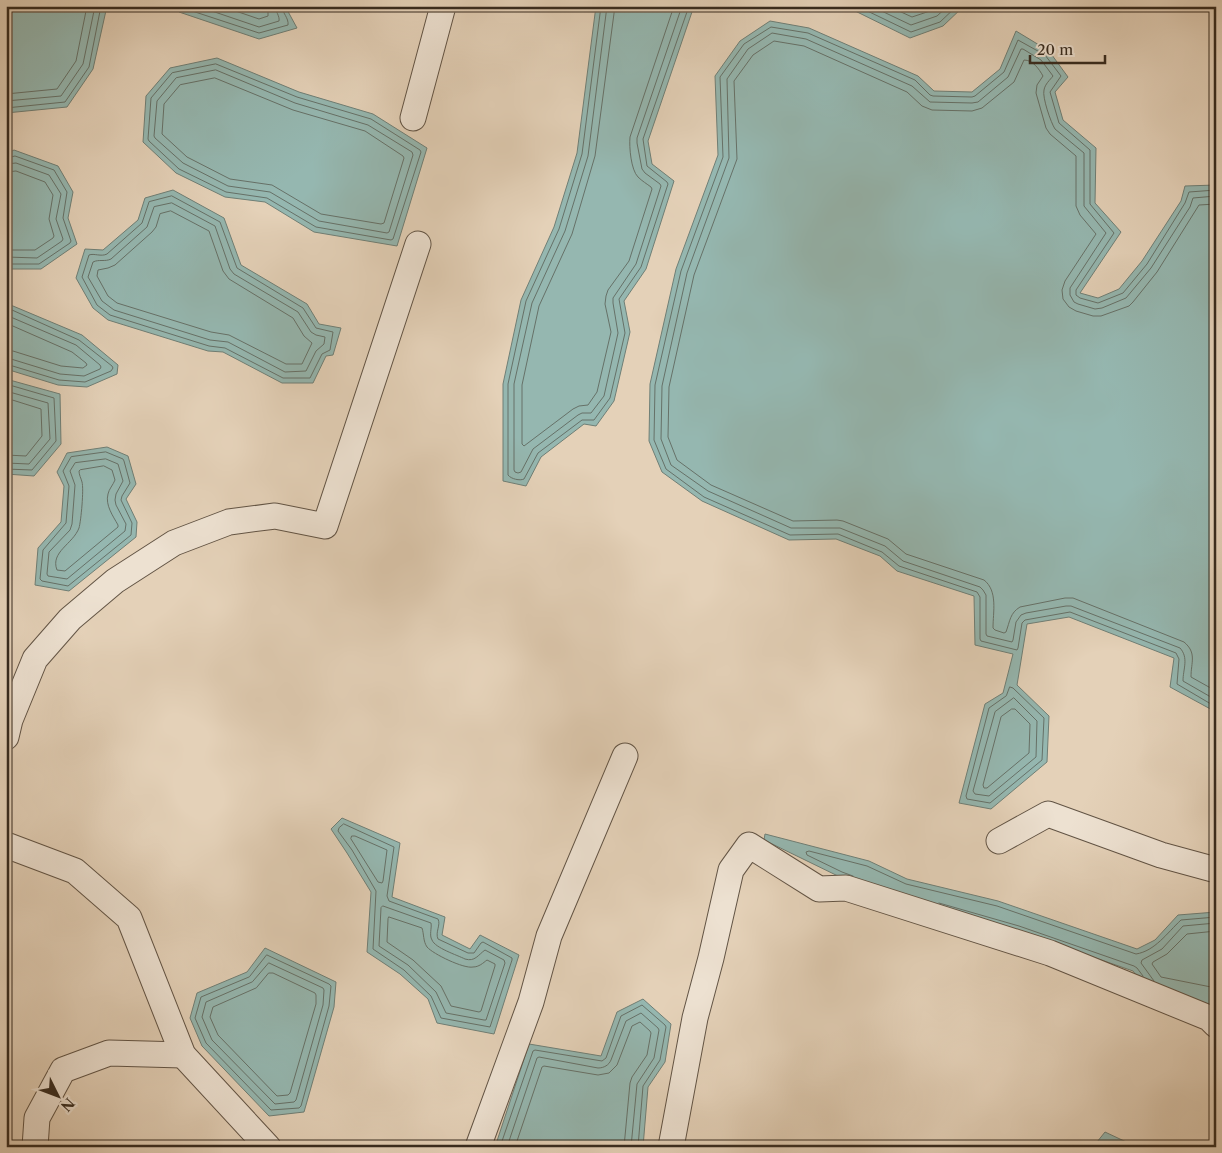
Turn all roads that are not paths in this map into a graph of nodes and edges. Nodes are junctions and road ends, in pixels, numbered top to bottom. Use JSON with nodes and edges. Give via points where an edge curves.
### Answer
{"nodes":[{"id":1,"x":443,"y":6,"type":"edge"},
{"id":2,"x":413,"y":118,"type":"dead end"},
{"id":3,"x":418,"y":244,"type":"dead end"},
{"id":4,"x":6,"y":737,"type":"edge"},
{"id":5,"x":626,"y":756,"type":"dead end"},
{"id":6,"x":999,"y":842,"type":"dead end"},
{"id":7,"x":6,"y":845,"type":"edge"},
{"id":8,"x":1216,"y":870,"type":"edge"},
{"id":9,"x":1216,"y":1025,"type":"edge"},
{"id":10,"x":183,"y":1055,"type":"junction"},
{"id":11,"x":35,"y":1147,"type":"edge"},
{"id":12,"x":268,"y":1147,"type":"edge"},
{"id":13,"x":478,"y":1147,"type":"edge"},
{"id":14,"x":671,"y":1147,"type":"edge"}],
"edges":[{"from":1,"to":2,"type":"street"},
{"from":3,"to":4,"type":"street","via":[[325,526],[275,516],[229,522],[174,543],[115,581],[70,619],[36,659]]},
{"from":5,"to":13,"type":"street","via":[[549,936],[531,1002]]},
{"from":6,"to":8,"type":"street","via":[[1048,814],[1161,855]]},
{"from":7,"to":10,"type":"street","via":[[75,871],[129,918]]},
{"from":9,"to":14,"type":"street","via":[[1209,1018],[1050,953],[846,888],[819,889],[749,844],[731,870],[695,1018]]},
{"from":10,"to":11,"type":"street","via":[[109,1053],[63,1070],[37,1118]]},
{"from":10,"to":12,"type":"street"}]}
